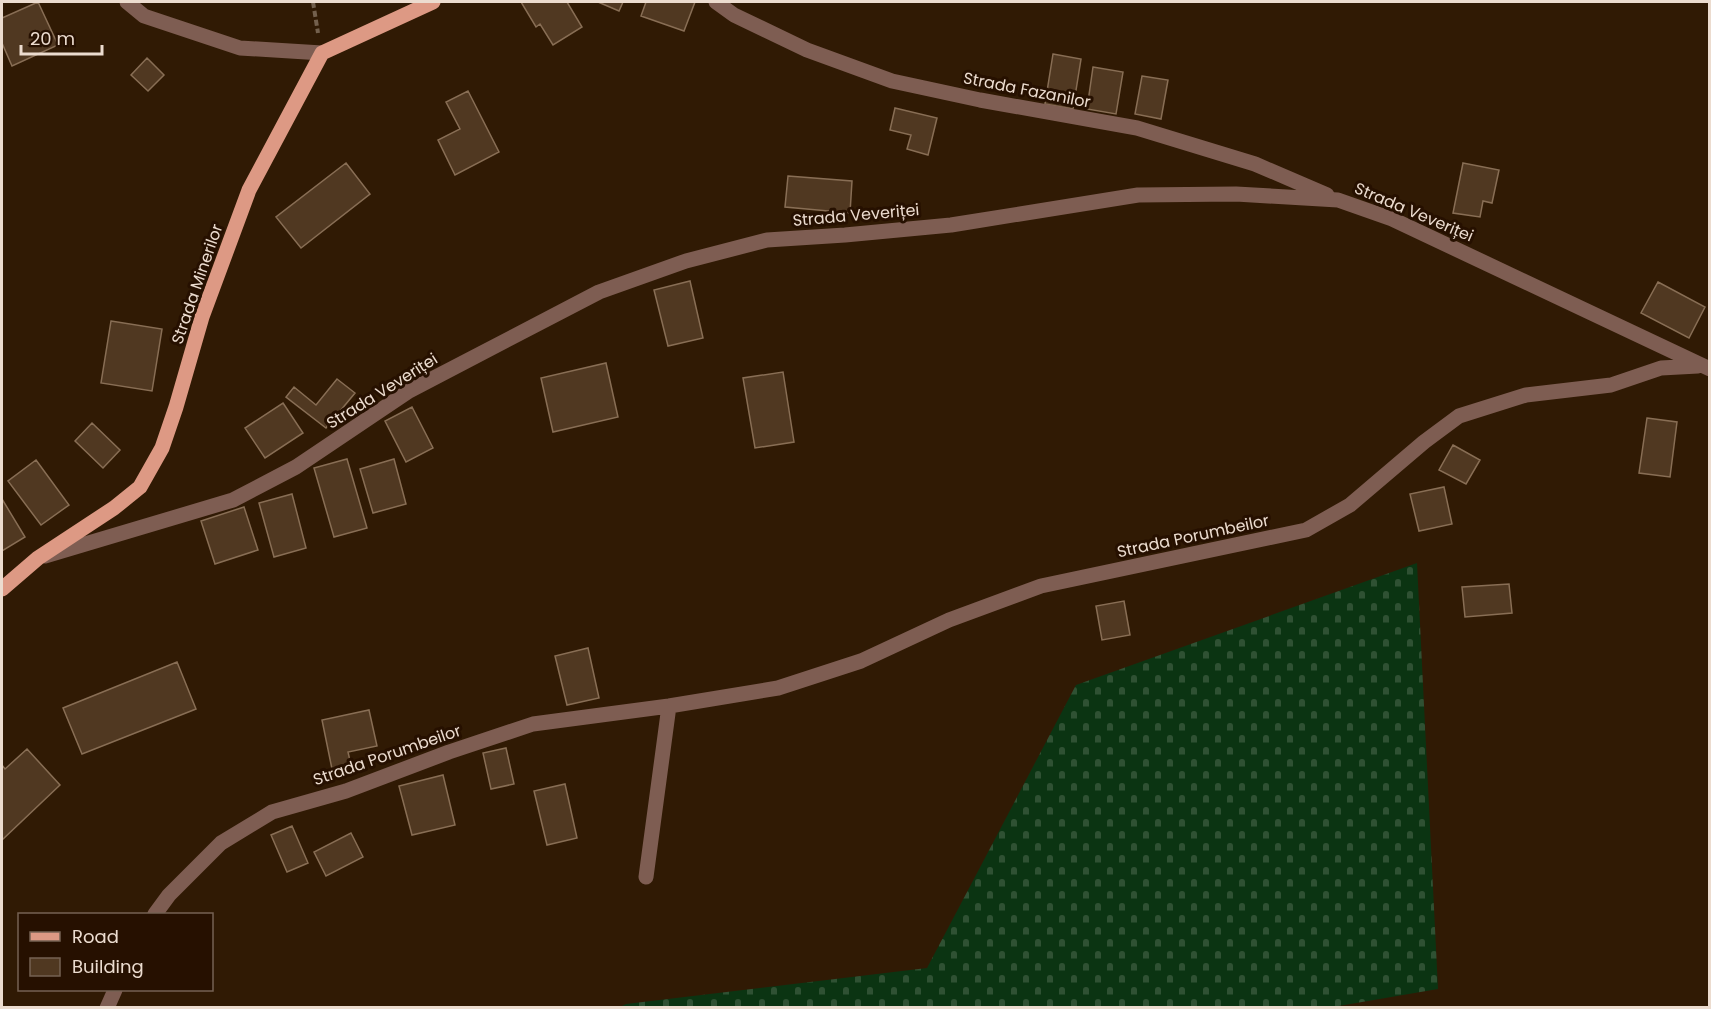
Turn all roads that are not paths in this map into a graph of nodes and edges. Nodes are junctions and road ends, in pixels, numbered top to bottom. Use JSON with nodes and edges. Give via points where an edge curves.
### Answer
{"nodes":[{"id":1,"x":127,"y":2,"type":"edge"},
{"id":2,"x":433,"y":2,"type":"edge"},
{"id":3,"x":716,"y":2,"type":"edge"},
{"id":4,"x":322,"y":53,"type":"junction"},
{"id":5,"x":1338,"y":200,"type":"junction"},
{"id":6,"x":1705,"y":368,"type":"edge"},
{"id":7,"x":38,"y":558,"type":"junction"},
{"id":8,"x":2,"y":590,"type":"edge"},
{"id":9,"x":669,"y":706,"type":"junction"},
{"id":10,"x":646,"y":877,"type":"dead end"},
{"id":11,"x":156,"y":913,"type":"edge"},
{"id":12,"x":115,"y":991,"type":"edge"},
{"id":13,"x":107,"y":1008,"type":"edge"}],
"edges":[{"from":1,"to":4,"type":"street","via":[[144,16],[240,48]]},
{"from":2,"to":4,"type":"main road"},
{"from":3,"to":5,"type":"street","name":"Strada Fazanilor","via":[[734,15],[807,50],[892,81],[1137,128],[1255,164]]},
{"from":4,"to":7,"type":"main road","name":"Strada Minerilor","via":[[249,190],[202,317],[157,458],[140,487]]},
{"from":5,"to":6,"type":"street","name":"Strada Veveriței","via":[[1392,219]]},
{"from":5,"to":7,"type":"street","name":"Strada Veveriței","via":[[1236,194],[1138,195],[951,225],[767,240],[686,261],[599,292],[496,344],[409,391],[296,467],[233,500]]},
{"from":6,"to":9,"type":"street","name":"Strada Porumbeilor","via":[[1661,368],[1611,385],[1526,395],[1460,416],[1350,505],[1306,530],[1041,586],[949,620],[861,661],[778,688]]},
{"from":7,"to":8,"type":"main road","name":"Strada Minerilor"},
{"from":9,"to":10,"type":"street"},
{"from":9,"to":11,"type":"street","name":"Strada Porumbeilor","via":[[533,724],[346,791],[272,812],[221,843],[169,894]]},
{"from":12,"to":13,"type":"street"}]}
